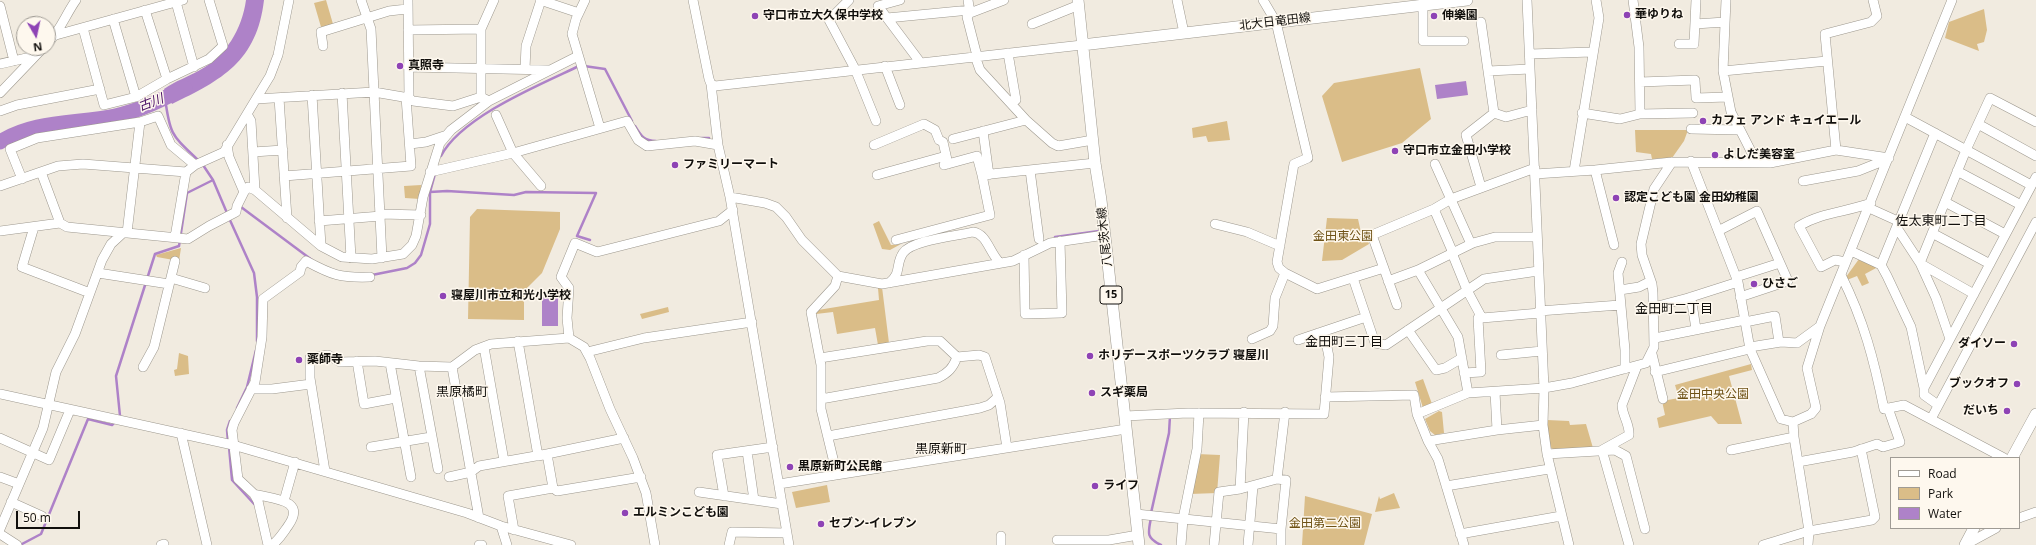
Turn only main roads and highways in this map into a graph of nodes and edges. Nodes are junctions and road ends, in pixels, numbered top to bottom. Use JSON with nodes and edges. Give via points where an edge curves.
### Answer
{"nodes":[{"id":1,"x":1467,"y":0,"type":"edge"},
{"id":2,"x":1441,"y":2,"type":"edge"},
{"id":3,"x":1079,"y":3,"type":"edge"},
{"id":4,"x":1082,"y":44,"type":"junction"},
{"id":5,"x":2036,"y":414,"type":"edge"},
{"id":6,"x":2013,"y":457,"type":"edge"},
{"id":7,"x":1973,"y":529,"type":"edge"},
{"id":8,"x":1139,"y":540,"type":"edge"},
{"id":9,"x":1965,"y":545,"type":"edge"}],
"edges":[{"from":1,"to":2,"type":"main road","name":"北大日竜田線"},
{"from":2,"to":4,"type":"main road","name":"北大日竜田線"},
{"from":3,"to":4,"type":"main road","name":"八尾茨木線","number":"15"},
{"from":4,"to":8,"type":"main road","name":"八尾茨木線","number":"15"},
{"from":5,"to":6,"type":"main road"},
{"from":7,"to":9,"type":"main road"}]}
